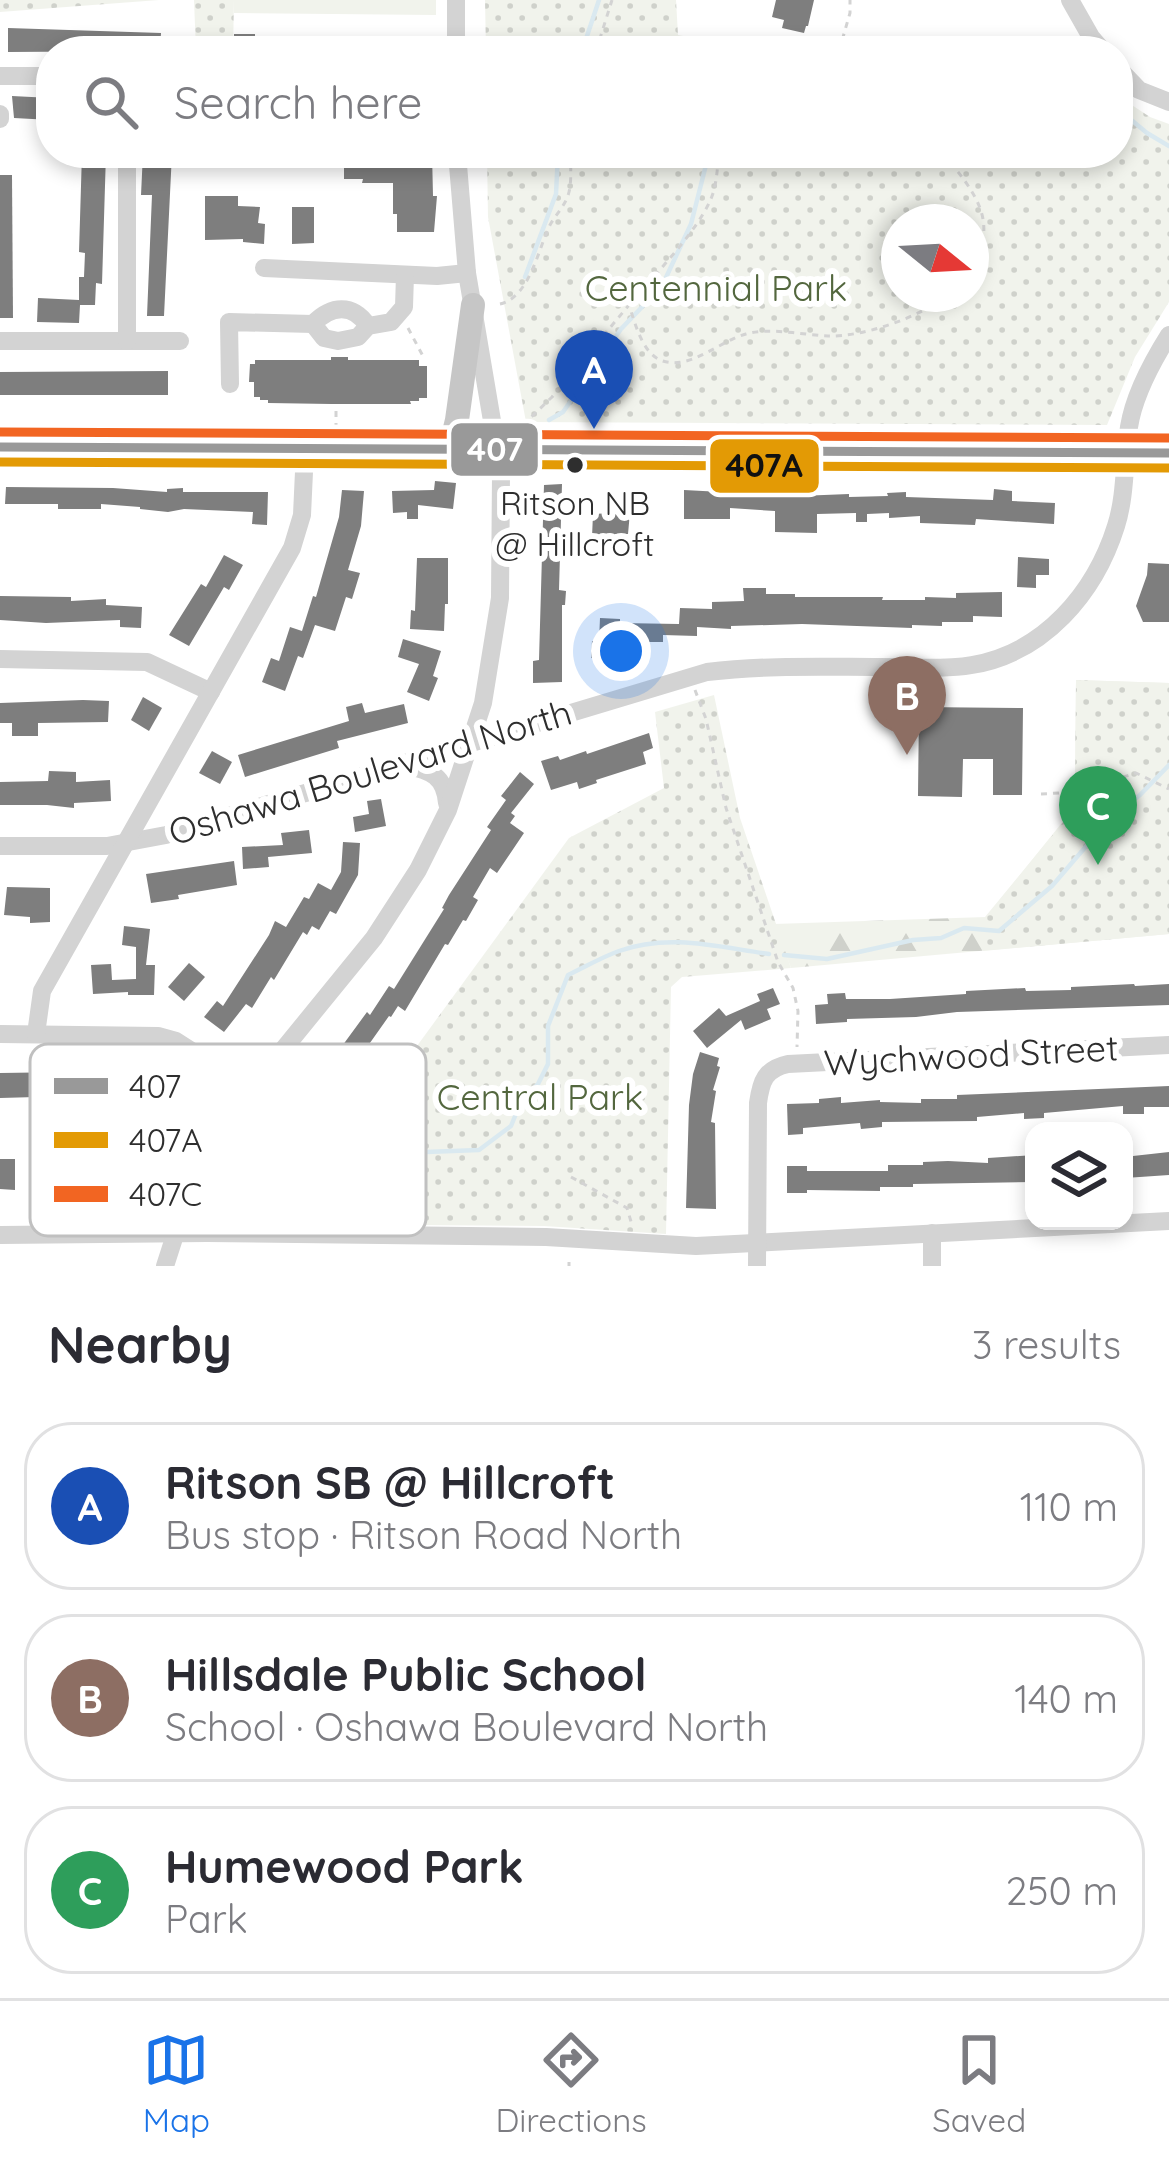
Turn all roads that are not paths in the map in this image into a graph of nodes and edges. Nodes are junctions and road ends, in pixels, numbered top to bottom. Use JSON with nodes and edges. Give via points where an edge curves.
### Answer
{"nodes":[{"id":1,"x":456,"y":0,"type":"edge"},
{"id":2,"x":1070,"y":0,"type":"edge"},
{"id":3,"x":456,"y":36,"type":"edge"},
{"id":4,"x":1093,"y":36,"type":"edge"},
{"id":5,"x":0,"y":76,"type":"edge"},
{"id":6,"x":36,"y":76,"type":"edge"},
{"id":7,"x":1133,"y":84,"type":"edge"},
{"id":8,"x":1169,"y":102,"type":"edge"},
{"id":9,"x":128,"y":168,"type":"edge"},
{"id":10,"x":458,"y":168,"type":"edge"},
{"id":11,"x":264,"y":268,"type":"dead end"},
{"id":12,"x":467,"y":274,"type":"junction"},
{"id":13,"x":405,"y":275,"type":"junction"},
{"id":14,"x":473,"y":305,"type":"junction"},
{"id":15,"x":313,"y":324,"type":"junction"},
{"id":16,"x":368,"y":326,"type":"junction"},
{"id":17,"x":1169,"y":335,"type":"edge"},
{"id":18,"x":0,"y":341,"type":"edge"},
{"id":19,"x":127,"y":341,"type":"junction"},
{"id":20,"x":179,"y":341,"type":"dead end"},
{"id":21,"x":230,"y":384,"type":"dead end"},
{"id":22,"x":0,"y":447,"type":"edge"},
{"id":23,"x":450,"y":449,"type":"junction"},
{"id":24,"x":497,"y":449,"type":"junction"},
{"id":25,"x":304,"y":450,"type":"junction"},
{"id":26,"x":1126,"y":452,"type":"junction"},
{"id":27,"x":1169,"y":453,"type":"edge"},
{"id":28,"x":0,"y":659,"type":"edge"},
{"id":29,"x":212,"y":692,"type":"junction"},
{"id":30,"x":472,"y":742,"type":"junction"},
{"id":31,"x":402,"y":765,"type":"junction"},
{"id":32,"x":448,"y":810,"type":"junction"},
{"id":33,"x":126,"y":841,"type":"junction"},
{"id":34,"x":0,"y":846,"type":"edge"},
{"id":35,"x":0,"y":1034,"type":"edge"},
{"id":36,"x":36,"y":1034,"type":"junction"},
{"id":37,"x":181,"y":1044,"type":"edge"},
{"id":38,"x":287,"y":1044,"type":"edge"},
{"id":39,"x":1169,"y":1045,"type":"edge"},
{"id":40,"x":1169,"y":1221,"type":"edge"},
{"id":41,"x":932,"y":1233,"type":"junction"},
{"id":42,"x":0,"y":1235,"type":"edge"},
{"id":43,"x":30,"y":1235,"type":"edge"},
{"id":44,"x":174,"y":1236,"type":"edge"},
{"id":45,"x":422,"y":1236,"type":"edge"},
{"id":46,"x":758,"y":1241,"type":"junction"},
{"id":47,"x":165,"y":1266,"type":"edge"},
{"id":48,"x":758,"y":1266,"type":"edge"},
{"id":49,"x":932,"y":1266,"type":"edge"}],
"edges":[{"from":1,"to":3,"type":"street"},
{"from":2,"to":4,"type":"street"},
{"from":5,"to":6,"type":"street"},
{"from":7,"to":8,"type":"street"},
{"from":9,"to":19,"type":"street"},
{"from":10,"to":12,"type":"street"},
{"from":11,"to":13,"type":"street"},
{"from":12,"to":13,"type":"street"},
{"from":12,"to":14,"type":"street"},
{"from":13,"to":16,"type":"street","via":[[400,313]]},
{"from":14,"to":23,"type":"main road"},
{"from":14,"to":24,"type":"street"},
{"from":15,"to":16,"type":"street","via":[[338,341]]},
{"from":15,"to":16,"type":"street","via":[[340,308]]},
{"from":15,"to":21,"type":"street","via":[[229,322]]},
{"from":17,"to":26,"type":"street","name":"Oshawa Boulevard North","via":[[1135,404]]},
{"from":18,"to":19,"type":"street"},
{"from":19,"to":20,"type":"street"},
{"from":22,"to":25,"type":"main road"},
{"from":23,"to":24,"type":"main road"},
{"from":23,"to":25,"type":"main road"},
{"from":24,"to":26,"type":"main road"},
{"from":24,"to":30,"type":"street","via":[[500,598]]},
{"from":25,"to":29,"type":"street","via":[[298,532]]},
{"from":26,"to":27,"type":"main road"},
{"from":26,"to":30,"type":"street","name":"Oshawa Boulevard North","via":[[1118,523],[1080,600],[1007,655],[972,665],[760,666],[690,677]]},
{"from":28,"to":29,"type":"street","via":[[147,662]]},
{"from":29,"to":33,"type":"street"},
{"from":30,"to":31,"type":"street","name":"Oshawa Boulevard North"},
{"from":30,"to":32,"type":"street"},
{"from":31,"to":32,"type":"street","via":[[436,776]]},
{"from":31,"to":33,"type":"street","name":"Oshawa Boulevard North"},
{"from":32,"to":38,"type":"street","via":[[395,908]]},
{"from":33,"to":34,"type":"street","name":"Oshawa Boulevard North"},
{"from":33,"to":36,"type":"street","via":[[42,991]]},
{"from":35,"to":36,"type":"street"},
{"from":36,"to":37,"type":"street","via":[[158,1036]]},
{"from":39,"to":46,"type":"street","name":"Wychwood Street","via":[[774,1067],[758,1103]]},
{"from":40,"to":41,"type":"street"},
{"from":41,"to":46,"type":"street"},
{"from":41,"to":49,"type":"street"},
{"from":42,"to":43,"type":"street"},
{"from":44,"to":47,"type":"street"},
{"from":45,"to":46,"type":"street"},
{"from":46,"to":48,"type":"street"}]}
